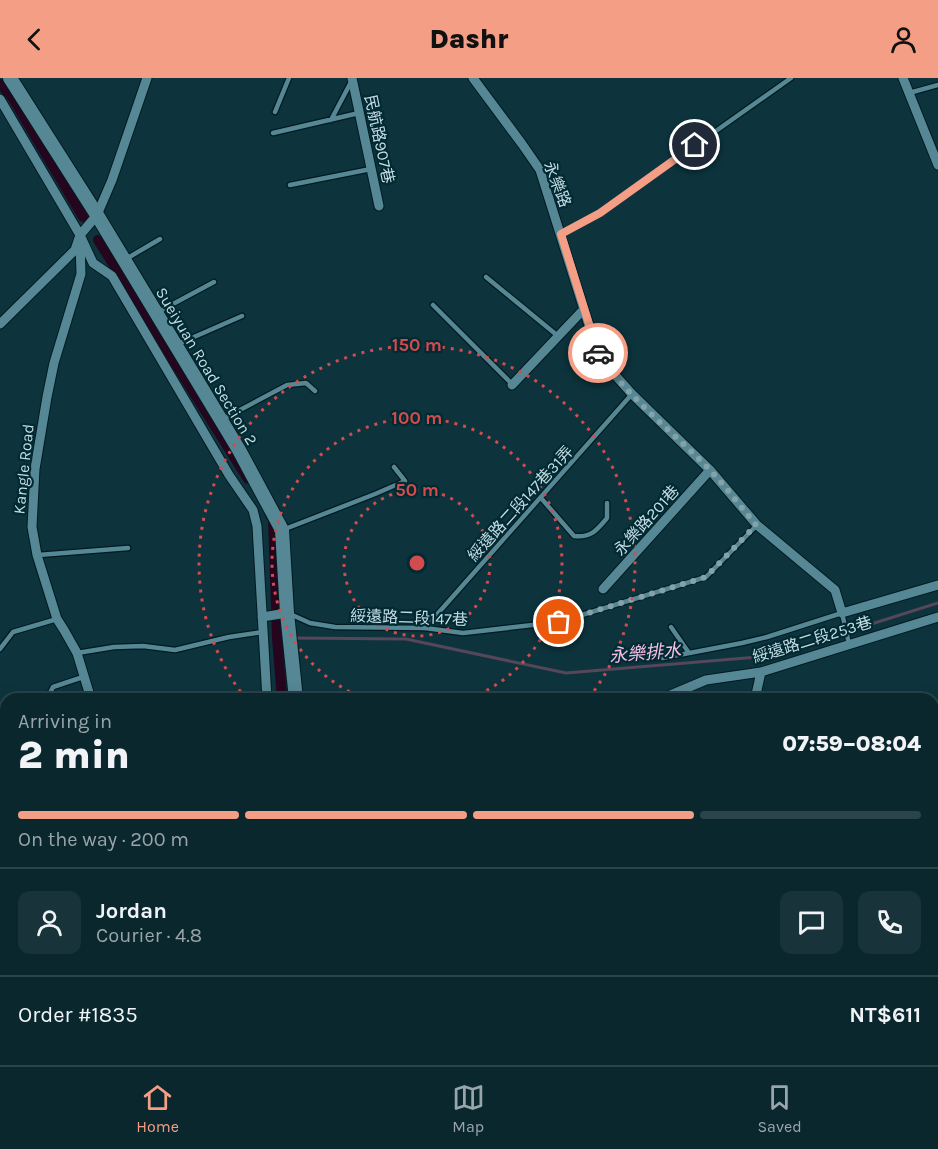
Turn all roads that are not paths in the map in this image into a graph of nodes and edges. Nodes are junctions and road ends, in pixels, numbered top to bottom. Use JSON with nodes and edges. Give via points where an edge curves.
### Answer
{"nodes":[{"id":1,"x":10,"y":78,"type":"edge"},
{"id":2,"x":147,"y":78,"type":"edge"},
{"id":3,"x":289,"y":78,"type":"edge"},
{"id":4,"x":473,"y":78,"type":"edge"},
{"id":5,"x":791,"y":78,"type":"edge"},
{"id":6,"x":903,"y":78,"type":"edge"},
{"id":7,"x":352,"y":79,"type":"edge"},
{"id":8,"x":938,"y":85,"type":"edge"},
{"id":9,"x":908,"y":93,"type":"junction"},
{"id":10,"x":0,"y":99,"type":"edge"},
{"id":11,"x":275,"y":111,"type":"dead end"},
{"id":12,"x":359,"y":114,"type":"junction"},
{"id":13,"x":331,"y":120,"type":"junction"},
{"id":14,"x":273,"y":133,"type":"dead end"},
{"id":15,"x":938,"y":165,"type":"edge"},
{"id":16,"x":370,"y":169,"type":"junction"},
{"id":17,"x":290,"y":184,"type":"dead end"},
{"id":18,"x":379,"y":206,"type":"dead end"},
{"id":19,"x":97,"y":215,"type":"junction"},
{"id":20,"x":561,"y":234,"type":"junction"},
{"id":21,"x":80,"y":235,"type":"junction"},
{"id":22,"x":160,"y":239,"type":"dead end"},
{"id":23,"x":123,"y":260,"type":"junction"},
{"id":24,"x":486,"y":277,"type":"dead end"},
{"id":25,"x":214,"y":282,"type":"dead end"},
{"id":26,"x":433,"y":305,"type":"dead end"},
{"id":27,"x":584,"y":309,"type":"junction"},
{"id":28,"x":156,"y":313,"type":"junction"},
{"id":29,"x":242,"y":316,"type":"dead end"},
{"id":30,"x":0,"y":324,"type":"edge"},
{"id":31,"x":558,"y":336,"type":"junction"},
{"id":32,"x":176,"y":345,"type":"junction"},
{"id":33,"x":512,"y":385,"type":"joint"},
{"id":34,"x":315,"y":391,"type":"dead end"},
{"id":35,"x":632,"y":394,"type":"junction"},
{"id":36,"x":221,"y":420,"type":"junction"},
{"id":37,"x":394,"y":466,"type":"dead end"},
{"id":38,"x":710,"y":470,"type":"junction"},
{"id":39,"x":541,"y":498,"type":"junction"},
{"id":40,"x":607,"y":503,"type":"dead end"},
{"id":41,"x":756,"y":525,"type":"junction"},
{"id":42,"x":282,"y":530,"type":"junction"},
{"id":43,"x":128,"y":548,"type":"dead end"},
{"id":44,"x":37,"y":555,"type":"junction"},
{"id":45,"x":938,"y":585,"type":"edge"},
{"id":46,"x":603,"y":589,"type":"dead end"},
{"id":47,"x":842,"y":613,"type":"junction"},
{"id":48,"x":262,"y":617,"type":"junction"},
{"id":49,"x":288,"y":617,"type":"junction"},
{"id":50,"x":938,"y":617,"type":"edge"},
{"id":51,"x":57,"y":618,"type":"junction"},
{"id":52,"x":671,"y":627,"type":"dead end"},
{"id":53,"x":425,"y":628,"type":"junction"},
{"id":54,"x":263,"y":632,"type":"junction"},
{"id":55,"x":849,"y":640,"type":"junction"},
{"id":56,"x":0,"y":649,"type":"edge"},
{"id":57,"x":77,"y":653,"type":"junction"},
{"id":58,"x":688,"y":653,"type":"junction"},
{"id":59,"x":636,"y":656,"type":"dead end"},
{"id":60,"x":761,"y":672,"type":"junction"},
{"id":61,"x":84,"y":677,"type":"junction"},
{"id":62,"x":50,"y":693,"type":"edge"},
{"id":63,"x":90,"y":693,"type":"edge"},
{"id":64,"x":267,"y":693,"type":"edge"},
{"id":65,"x":295,"y":693,"type":"edge"},
{"id":66,"x":675,"y":693,"type":"edge"},
{"id":67,"x":756,"y":693,"type":"edge"}],
"edges":[{"from":1,"to":19,"type":"street","name":"Sueiyuan Road Section 2"},
{"from":2,"to":19,"type":"street"},
{"from":3,"to":11,"type":"lane"},
{"from":4,"to":20,"type":"street","name":"永樂路","via":[[540,170]]},
{"from":5,"to":20,"type":"lane","via":[[600,213]]},
{"from":6,"to":9,"type":"street"},
{"from":7,"to":12,"type":"street","name":"民航路907巷"},
{"from":7,"to":13,"type":"lane"},
{"from":8,"to":9,"type":"lane"},
{"from":9,"to":15,"type":"street"},
{"from":10,"to":21,"type":"street"},
{"from":12,"to":13,"type":"lane"},
{"from":12,"to":16,"type":"street","name":"民航路907巷"},
{"from":13,"to":14,"type":"lane"},
{"from":16,"to":17,"type":"lane"},
{"from":16,"to":18,"type":"street","name":"民航路907巷"},
{"from":19,"to":21,"type":"street"},
{"from":19,"to":23,"type":"street","name":"Sueiyuan Road Section 2"},
{"from":20,"to":27,"type":"street","name":"永樂路"},
{"from":21,"to":30,"type":"street","via":[[75,249]]},
{"from":21,"to":44,"type":"street","name":"Kangle Road","via":[[81,274],[54,363],[35,469],[32,527]]},
{"from":21,"to":48,"type":"street","via":[[93,263],[112,276],[253,510]]},
{"from":22,"to":23,"type":"lane"},
{"from":23,"to":28,"type":"street","name":"Sueiyuan Road Section 2"},
{"from":24,"to":31,"type":"lane"},
{"from":25,"to":28,"type":"lane"},
{"from":26,"to":33,"type":"lane"},
{"from":27,"to":31,"type":"street"},
{"from":27,"to":35,"type":"street","name":"永樂路","via":[[598,354]]},
{"from":28,"to":32,"type":"street","name":"Sueiyuan Road Section 2"},
{"from":29,"to":32,"type":"lane"},
{"from":31,"to":33,"type":"street"},
{"from":32,"to":36,"type":"street","name":"Sueiyuan Road Section 2"},
{"from":34,"to":36,"type":"lane","via":[[306,383],[287,385]]},
{"from":35,"to":38,"type":"street","name":"永樂路"},
{"from":35,"to":39,"type":"lane","name":"綏遠路二段147巷31弄"},
{"from":36,"to":42,"type":"street","name":"Sueiyuan Road Section 2"},
{"from":37,"to":42,"type":"lane","via":[[405,481]]},
{"from":38,"to":41,"type":"street","name":"永樂路"},
{"from":38,"to":46,"type":"street","name":"永樂路201巷"},
{"from":39,"to":40,"type":"lane","via":[[574,536],[584,537],[595,532],[607,518]]},
{"from":39,"to":53,"type":"lane","name":"綏遠路二段147巷31弄"},
{"from":41,"to":47,"type":"street","name":"永樂路","via":[[835,590]]},
{"from":41,"to":53,"type":"lane","name":"綏遠路二段147巷","via":[[706,577],[559,622],[463,633]]},
{"from":42,"to":49,"type":"street","name":"Sueiyuan Road Section 2"},
{"from":43,"to":44,"type":"lane"},
{"from":44,"to":51,"type":"street","name":"Kangle Road"},
{"from":45,"to":47,"type":"street"},
{"from":47,"to":55,"type":"lane","name":"永樂路"},
{"from":47,"to":58,"type":"lane","via":[[767,637]]},
{"from":48,"to":49,"type":"street"},
{"from":48,"to":54,"type":"street"},
{"from":49,"to":53,"type":"lane","name":"綏遠路二段147巷","via":[[335,627]]},
{"from":49,"to":65,"type":"street","name":"Sueiyuan Road Section 2"},
{"from":50,"to":55,"type":"street","name":"綏遠路二段253巷"},
{"from":51,"to":56,"type":"lane","via":[[13,632]]},
{"from":51,"to":57,"type":"street","name":"Kangle Road"},
{"from":52,"to":58,"type":"lane"},
{"from":54,"to":57,"type":"lane","via":[[175,650],[143,646]]},
{"from":54,"to":64,"type":"street"},
{"from":55,"to":60,"type":"street","name":"綏遠路二段253巷"},
{"from":57,"to":61,"type":"street","name":"Kangle Road"},
{"from":58,"to":59,"type":"lane","via":[[663,658]]},
{"from":60,"to":66,"type":"street","name":"綏遠路二段253巷","via":[[706,680]]},
{"from":60,"to":67,"type":"street"},
{"from":61,"to":62,"type":"lane","via":[[53,687]]},
{"from":61,"to":63,"type":"street","name":"Kangle Road"}]}
